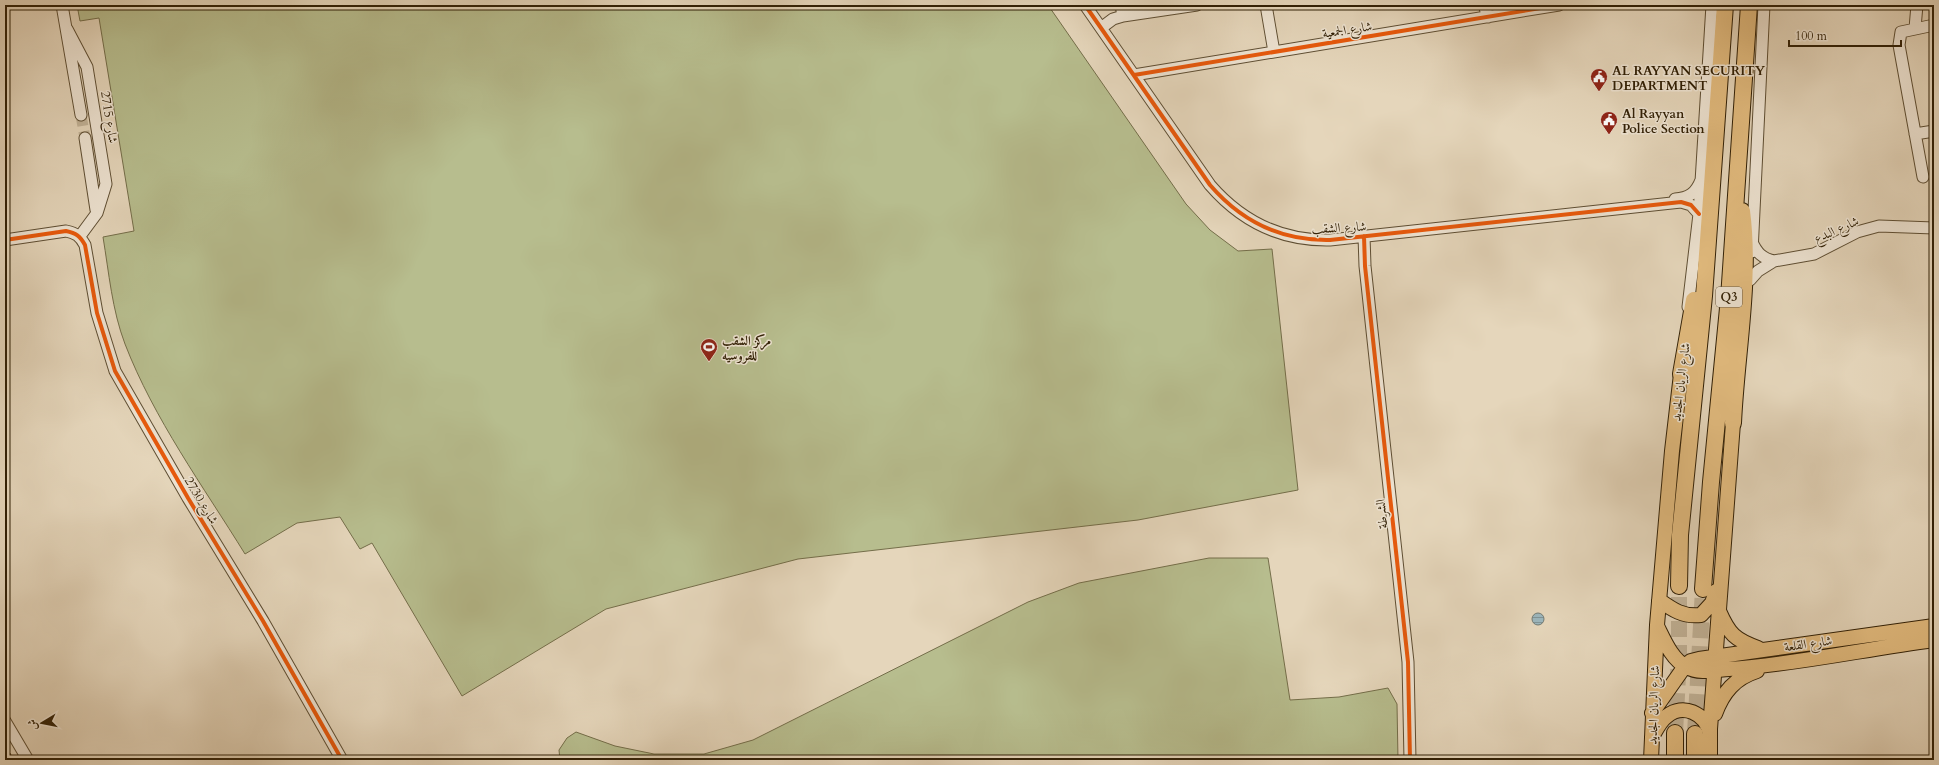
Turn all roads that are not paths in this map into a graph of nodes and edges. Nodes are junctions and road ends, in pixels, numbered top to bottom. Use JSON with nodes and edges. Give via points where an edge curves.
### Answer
{"nodes":[{"id":1,"x":62,"y":5,"type":"edge"},
{"id":2,"x":1085,"y":5,"type":"edge"},
{"id":3,"x":1091,"y":5,"type":"edge"},
{"id":4,"x":1197,"y":5,"type":"edge"},
{"id":5,"x":1266,"y":5,"type":"edge"},
{"id":6,"x":1484,"y":5,"type":"edge"},
{"id":7,"x":1559,"y":5,"type":"edge"},
{"id":8,"x":1712,"y":5,"type":"edge"},
{"id":9,"x":1725,"y":5,"type":"edge"},
{"id":10,"x":1749,"y":5,"type":"edge"},
{"id":11,"x":1764,"y":5,"type":"edge"},
{"id":12,"x":1917,"y":5,"type":"edge"},
{"id":13,"x":1541,"y":6,"type":"edge"},
{"id":14,"x":1122,"y":10,"type":"edge"},
{"id":15,"x":1488,"y":16,"type":"junction"},
{"id":16,"x":1105,"y":25,"type":"junction"},
{"id":17,"x":1934,"y":25,"type":"edge"},
{"id":18,"x":1915,"y":28,"type":"junction"},
{"id":19,"x":67,"y":29,"type":"junction"},
{"id":20,"x":1274,"y":52,"type":"junction"},
{"id":21,"x":1137,"y":74,"type":"junction"},
{"id":22,"x":94,"y":104,"type":"junction"},
{"id":23,"x":1161,"y":110,"type":"junction"},
{"id":24,"x":1934,"y":131,"type":"edge"},
{"id":25,"x":1915,"y":134,"type":"junction"},
{"id":26,"x":100,"y":142,"type":"junction"},
{"id":27,"x":1716,"y":148,"type":"junction"},
{"id":28,"x":1922,"y":177,"type":"dead end"},
{"id":29,"x":1706,"y":178,"type":"junction"},
{"id":30,"x":1737,"y":180,"type":"junction"},
{"id":31,"x":1589,"y":210,"type":"junction"},
{"id":32,"x":97,"y":213,"type":"junction"},
{"id":33,"x":1699,"y":214,"type":"junction"},
{"id":34,"x":1443,"y":225,"type":"junction"},
{"id":35,"x":1934,"y":228,"type":"edge"},
{"id":36,"x":1380,"y":235,"type":"junction"},
{"id":37,"x":80,"y":236,"type":"junction"},
{"id":38,"x":1362,"y":237,"type":"junction"},
{"id":39,"x":1346,"y":238,"type":"junction"},
{"id":40,"x":5,"y":240,"type":"edge"},
{"id":41,"x":1752,"y":242,"type":"junction"},
{"id":42,"x":1364,"y":252,"type":"junction"},
{"id":43,"x":1774,"y":261,"type":"junction"},
{"id":44,"x":1750,"y":280,"type":"junction"},
{"id":45,"x":1681,"y":374,"type":"junction"},
{"id":46,"x":1733,"y":423,"type":"junction"},
{"id":47,"x":1721,"y":575,"type":"junction"},
{"id":48,"x":1679,"y":586,"type":"tunnel mouth"},
{"id":49,"x":1703,"y":589,"type":"tunnel mouth"},
{"id":50,"x":1659,"y":600,"type":"junction"},
{"id":51,"x":1718,"y":611,"type":"junction"},
{"id":52,"x":1657,"y":625,"type":"junction"},
{"id":53,"x":1934,"y":626,"type":"edge"},
{"id":54,"x":1934,"y":640,"type":"edge"},
{"id":55,"x":1761,"y":649,"type":"junction"},
{"id":56,"x":1715,"y":663,"type":"junction"},
{"id":57,"x":1685,"y":666,"type":"junction"},
{"id":58,"x":1772,"y":666,"type":"junction"},
{"id":59,"x":1652,"y":713,"type":"junction"},
{"id":60,"x":5,"y":721,"type":"edge"},
{"id":61,"x":1675,"y":733,"type":"tunnel mouth"},
{"id":62,"x":1705,"y":733,"type":"junction"},
{"id":63,"x":1652,"y":737,"type":"junction"},
{"id":64,"x":28,"y":760,"type":"edge"},
{"id":65,"x":342,"y":760,"type":"edge"},
{"id":66,"x":1410,"y":760,"type":"edge"},
{"id":67,"x":1651,"y":760,"type":"edge"},
{"id":68,"x":1674,"y":760,"type":"edge"},
{"id":69,"x":1695,"y":760,"type":"edge"},
{"id":70,"x":1710,"y":760,"type":"edge"}],
"edges":[{"from":1,"to":19,"type":"street","name":"شارع 2715"},
{"from":2,"to":21,"type":"street","name":"شارع الشقب"},
{"from":3,"to":16,"type":"street","name":"شارع الشقب"},
{"from":4,"to":14,"type":"street"},
{"from":5,"to":20,"type":"street"},
{"from":6,"to":15,"type":"street"},
{"from":7,"to":13,"type":"street","name":"شارع الجمعية"},
{"from":8,"to":29,"type":"street","name":"شارع الريان الجديد"},
{"from":9,"to":27,"type":"highway","name":"شارع الريان الجديد","number":"Q3"},
{"from":10,"to":30,"type":"highway","number":"Q3"},
{"from":11,"to":41,"type":"street"},
{"from":12,"to":18,"type":"street"},
{"from":13,"to":15,"type":"street","name":"شارع الجمعية"},
{"from":14,"to":16,"type":"street"},
{"from":15,"to":20,"type":"street","name":"شارع الجمعية"},
{"from":16,"to":21,"type":"street","name":"شارع الشقب"},
{"from":17,"to":18,"type":"street"},
{"from":18,"to":25,"type":"street","via":[[1901,32],[1899,45]]},
{"from":19,"to":22,"type":"street","name":"شارع 2715","via":[[87,67]]},
{"from":19,"to":22,"type":"street","name":"شارع 2715","via":[[80,111]]},
{"from":20,"to":21,"type":"street","name":"شارع الجمعية"},
{"from":21,"to":23,"type":"street","name":"شارع الشقب"},
{"from":22,"to":26,"type":"street","name":"شارع 2715"},
{"from":23,"to":34,"type":"street","name":"شارع الشقب","via":[[1220,190],[1242,210],[1267,224],[1293,233],[1321,236]]},
{"from":23,"to":39,"type":"street","name":"شارع الشقب","via":[[1210,185],[1239,213],[1265,228],[1292,237],[1321,240]]},
{"from":24,"to":25,"type":"street"},
{"from":25,"to":28,"type":"street"},
{"from":26,"to":32,"type":"street","name":"شارع 2715","via":[[106,184]]},
{"from":26,"to":32,"type":"street","via":[[86,141]]},
{"from":27,"to":29,"type":"highway","name":"شارع الريان الجديد","number":"Q3"},
{"from":27,"to":29,"type":"highway"},
{"from":29,"to":31,"type":"street","name":"شارع الشقب","via":[[1694,192],[1681,199]]},
{"from":29,"to":33,"type":"street","name":"شارع الريان الجديد"},
{"from":29,"to":45,"type":"highway"},
{"from":29,"to":48,"type":"highway","name":"شارع الريان الجديد","number":"Q3","via":[[1704,304],[1680,535]]},
{"from":30,"to":46,"type":"highway","via":[[1745,235]]},
{"from":30,"to":49,"type":"highway","number":"Q3"},
{"from":31,"to":33,"type":"street","name":"شارع الشقب","via":[[1685,202],[1695,207]]},
{"from":31,"to":34,"type":"street","name":"شارع الشقب"},
{"from":32,"to":37,"type":"street","name":"شارع 2715"},
{"from":33,"to":45,"type":"street","name":"شارع الريان الجديد"},
{"from":34,"to":36,"type":"street","name":"شارع الشقب"},
{"from":35,"to":43,"type":"street","name":"شارع البدع","via":[[1879,226],[1857,232],[1814,254]]},
{"from":36,"to":38,"type":"street","name":"شارع الشقب"},
{"from":36,"to":42,"type":"street"},
{"from":37,"to":40,"type":"street","via":[[66,231]]},
{"from":37,"to":65,"type":"street","name":"شارع 2730","via":[[85,245],[97,313],[115,370]]},
{"from":38,"to":39,"type":"street","name":"شارع الشقب"},
{"from":38,"to":42,"type":"street","name":"الشرطة"},
{"from":39,"to":42,"type":"street"},
{"from":41,"to":43,"type":"street","via":[[1756,252]]},
{"from":41,"to":44,"type":"street"},
{"from":42,"to":66,"type":"street","name":"الشرطة","via":[[1408,662]]},
{"from":43,"to":44,"type":"street","name":"شارع البدع","via":[[1758,271]]},
{"from":44,"to":46,"type":"street","via":[[1743,373]]},
{"from":45,"to":50,"type":"main road","name":"شارع الريان الجديد"},
{"from":46,"to":47,"type":"main road"},
{"from":47,"to":50,"type":"main road","via":[[1712,603],[1701,615],[1679,613]]},
{"from":47,"to":51,"type":"main road"},
{"from":50,"to":52,"type":"main road","name":"شارع الريان الجديد"},
{"from":51,"to":55,"type":"main road","via":[[1735,639]]},
{"from":51,"to":56,"type":"main road"},
{"from":52,"to":57,"type":"main road","via":[[1672,653]]},
{"from":52,"to":59,"type":"main road","name":"شارع الريان الجديد"},
{"from":53,"to":55,"type":"main road","name":"شارع القلعة"},
{"from":54,"to":58,"type":"main road","name":"شارع القلعة"},
{"from":55,"to":56,"type":"main road","name":"شارع القلعة"},
{"from":56,"to":57,"type":"main road","name":"شارع القلعة","via":[[1691,661]]},
{"from":56,"to":58,"type":"main road","name":"شارع القلعة"},
{"from":56,"to":62,"type":"main road"},
{"from":57,"to":59,"type":"main road"},
{"from":58,"to":62,"type":"main road","via":[[1750,673],[1736,681],[1725,692]]},
{"from":59,"to":63,"type":"main road","name":"شارع الريان الجديد"},
{"from":60,"to":64,"type":"street"},
{"from":61,"to":68,"type":"highway","name":"شارع الريان الجديد"},
{"from":62,"to":63,"type":"main road","via":[[1708,726],[1697,714],[1680,710],[1665,717]]},
{"from":62,"to":69,"type":"highway"},
{"from":62,"to":70,"type":"main road"},
{"from":63,"to":67,"type":"main road","name":"شارع الريان الجديد"}]}
